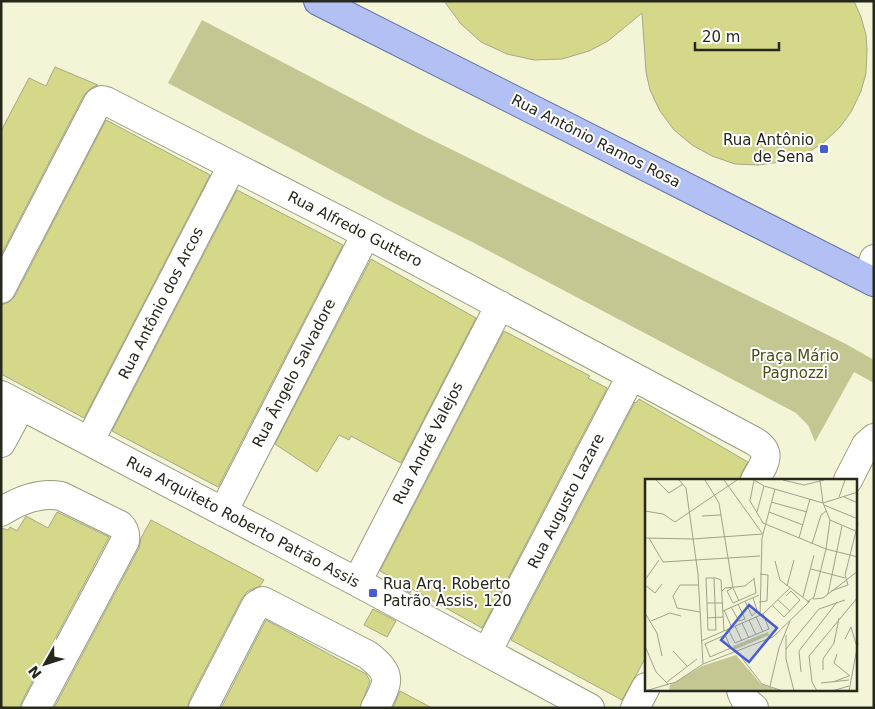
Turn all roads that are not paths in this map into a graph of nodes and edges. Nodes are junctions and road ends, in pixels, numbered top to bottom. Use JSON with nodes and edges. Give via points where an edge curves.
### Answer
{"nodes":[{"id":1,"x":318,"y":1,"type":"edge"},
{"id":2,"x":232,"y":166,"type":"junction"},
{"id":3,"x":366,"y":234,"type":"junction"},
{"id":4,"x":873,"y":274,"type":"edge"},
{"id":5,"x":1,"y":289,"type":"edge"},
{"id":6,"x":500,"y":305,"type":"junction"},
{"id":7,"x":631,"y":376,"type":"junction"},
{"id":8,"x":11,"y":400,"type":"edge"},
{"id":9,"x":874,"y":438,"type":"edge"},
{"id":10,"x":90,"y":440,"type":"junction"},
{"id":11,"x":1,"y":443,"type":"edge"},
{"id":12,"x":755,"y":479,"type":"edge"},
{"id":13,"x":849,"y":479,"type":"edge"},
{"id":14,"x":1,"y":512,"type":"edge"},
{"id":15,"x":222,"y":512,"type":"junction"},
{"id":16,"x":357,"y":582,"type":"junction"},
{"id":17,"x":487,"y":652,"type":"junction"},
{"id":18,"x":645,"y":689,"type":"edge"},
{"id":19,"x":553,"y":698,"type":"edge"},
{"id":20,"x":36,"y":708,"type":"edge"},
{"id":21,"x":203,"y":708,"type":"edge"},
{"id":22,"x":375,"y":708,"type":"edge"},
{"id":23,"x":590,"y":708,"type":"edge"},
{"id":24,"x":635,"y":708,"type":"edge"}],
"edges":[{"from":1,"to":4,"type":"main road","name":"Rua Antônio Ramos Rosa"},
{"from":2,"to":3,"type":"street","name":"Rua Alfredo Guttero"},
{"from":2,"to":5,"type":"street","name":"Rua Alfredo Guttero","via":[[106,101],[100,101]]},
{"from":2,"to":10,"type":"street","name":"Rua Antônio dos Arcos"},
{"from":3,"to":6,"type":"street","name":"Rua Alfredo Guttero"},
{"from":3,"to":15,"type":"street","name":"Rua Ângelo Salvadore"},
{"from":6,"to":7,"type":"street","name":"Rua Alfredo Guttero"},
{"from":6,"to":16,"type":"street","name":"Rua André Valejos"},
{"from":7,"to":12,"type":"street","name":"Rua Alfredo Guttero","via":[[761,446],[766,457]]},
{"from":7,"to":17,"type":"street","name":"Rua Augusto Lazare"},
{"from":8,"to":10,"type":"street","name":"Rua Arquiteto Roberto Patrão Assis"},
{"from":8,"to":11,"type":"street"},
{"from":9,"to":13,"type":"street","via":[[866,445]]},
{"from":10,"to":15,"type":"street","name":"Rua Arquiteto Roberto Patrão Assis"},
{"from":14,"to":20,"type":"street","via":[[23,501],[51,494],[120,525],[126,535]]},
{"from":15,"to":16,"type":"street","name":"Rua Arquiteto Roberto Patrão Assis"},
{"from":16,"to":17,"type":"street","name":"Rua Arquiteto Roberto Patrão Assis"},
{"from":17,"to":19,"type":"street","name":"Rua Arquiteto Roberto Patrão Assis"},
{"from":18,"to":24,"type":"street"},
{"from":19,"to":23,"type":"street","name":"Rua Arquiteto Roberto Patrão Assis"},
{"from":21,"to":22,"type":"street","via":[[256,605],[263,601],[378,663],[386,673],[387,681]]}]}
